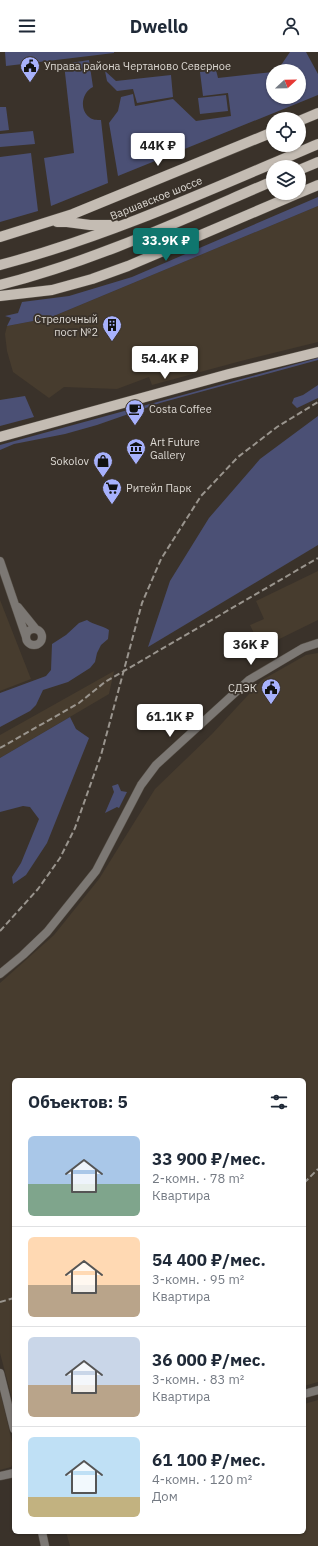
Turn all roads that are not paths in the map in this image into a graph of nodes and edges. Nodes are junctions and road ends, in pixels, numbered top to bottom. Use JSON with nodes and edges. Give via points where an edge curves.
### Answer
{"nodes":[{"id":1,"x":318,"y":113,"type":"edge"},
{"id":2,"x":306,"y":118,"type":"edge"},
{"id":3,"x":266,"y":135,"type":"edge"},
{"id":4,"x":318,"y":144,"type":"edge"},
{"id":5,"x":318,"y":162,"type":"edge"},
{"id":6,"x":306,"y":167,"type":"edge"},
{"id":7,"x":266,"y":184,"type":"edge"},
{"id":8,"x":318,"y":185,"type":"edge"},
{"id":9,"x":306,"y":190,"type":"edge"},
{"id":10,"x":283,"y":200,"type":"edge"},
{"id":11,"x":51,"y":222,"type":"junction"},
{"id":12,"x":124,"y":224,"type":"junction"},
{"id":13,"x":0,"y":237,"type":"edge"},
{"id":14,"x":0,"y":265,"type":"edge"},
{"id":15,"x":0,"y":284,"type":"edge"},
{"id":16,"x":0,"y":296,"type":"edge"},
{"id":17,"x":318,"y":352,"type":"edge"},
{"id":18,"x":0,"y":437,"type":"edge"},
{"id":19,"x":0,"y":560,"type":"edge"},
{"id":20,"x":13,"y":601,"type":"junction"},
{"id":21,"x":35,"y":628,"type":"junction"},
{"id":22,"x":26,"y":637,"type":"junction"},
{"id":23,"x":318,"y":643,"type":"edge"},
{"id":24,"x":0,"y":974,"type":"edge"},
{"id":25,"x":0,"y":1373,"type":"edge"},
{"id":26,"x":318,"y":1390,"type":"edge"},
{"id":27,"x":306,"y":1393,"type":"edge"},
{"id":28,"x":12,"y":1421,"type":"edge"},
{"id":29,"x":12,"y":1473,"type":"edge"},
{"id":30,"x":0,"y":1476,"type":"edge"},
{"id":31,"x":42,"y":1534,"type":"edge"},
{"id":32,"x":45,"y":1546,"type":"edge"}],
"edges":[{"from":1,"to":2,"type":"main road"},
{"from":3,"to":11,"type":"main road"},
{"from":4,"to":12,"type":"main road","name":"Варшавское шоссе"},
{"from":5,"to":6,"type":"main road"},
{"from":7,"to":15,"type":"main road","via":[[109,250],[30,277]]},
{"from":8,"to":9,"type":"main road"},
{"from":10,"to":16,"type":"main road","via":[[92,279],[52,290]]},
{"from":11,"to":12,"type":"main road"},
{"from":11,"to":13,"type":"main road"},
{"from":12,"to":14,"type":"main road","name":"Варшавское шоссе"},
{"from":17,"to":18,"type":"main road"},
{"from":19,"to":20,"type":"street"},
{"from":20,"to":21,"type":"street"},
{"from":20,"to":22,"type":"street"},
{"from":21,"to":22,"type":"street","via":[[30,630]]},
{"from":21,"to":22,"type":"street","via":[[42,633],[40,643],[32,644]]},
{"from":23,"to":24,"type":"street","via":[[303,648],[249,680],[156,765],[142,784],[96,872],[47,932]]},
{"from":25,"to":28,"type":"street"},
{"from":26,"to":27,"type":"street"},
{"from":29,"to":30,"type":"street"},
{"from":31,"to":32,"type":"street"}]}
